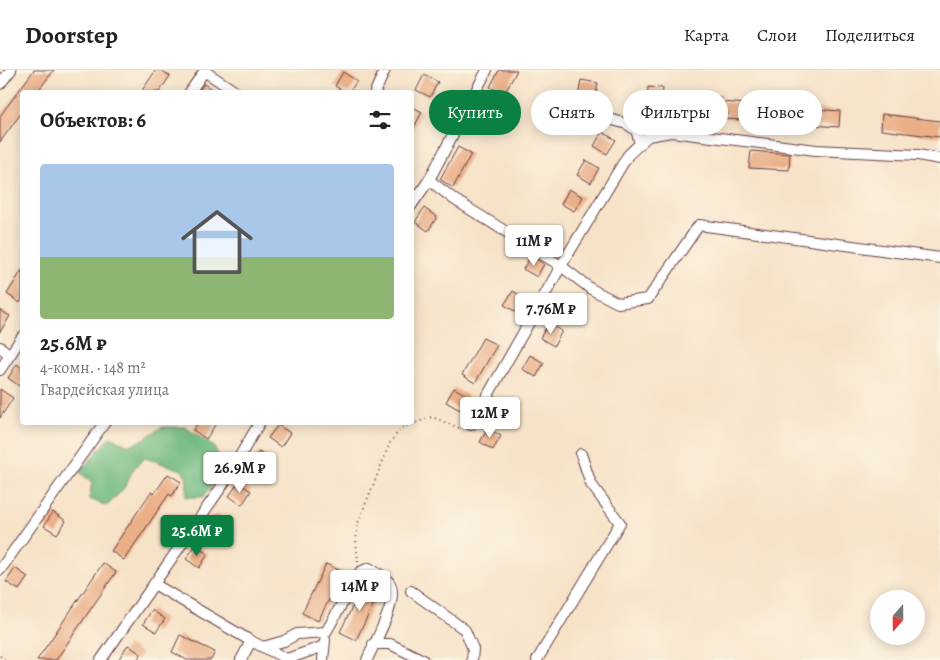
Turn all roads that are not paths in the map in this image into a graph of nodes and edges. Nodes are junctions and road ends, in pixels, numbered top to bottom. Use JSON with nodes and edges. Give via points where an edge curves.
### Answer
{"nodes":[{"id":1,"x":11,"y":70,"type":"edge"},
{"id":2,"x":385,"y":70,"type":"edge"},
{"id":3,"x":487,"y":70,"type":"edge"},
{"id":4,"x":205,"y":71,"type":"edge"},
{"id":5,"x":0,"y":84,"type":"edge"},
{"id":6,"x":191,"y":90,"type":"edge"},
{"id":7,"x":233,"y":90,"type":"edge"},
{"id":8,"x":376,"y":90,"type":"edge"},
{"id":9,"x":613,"y":120,"type":"edge"},
{"id":10,"x":640,"y":143,"type":"junction"},
{"id":11,"x":940,"y":159,"type":"edge"},
{"id":12,"x":430,"y":180,"type":"junction"},
{"id":13,"x":414,"y":202,"type":"edge"},
{"id":14,"x":940,"y":258,"type":"edge"},
{"id":15,"x":561,"y":266,"type":"junction"},
{"id":16,"x":20,"y":340,"type":"edge"},
{"id":17,"x":0,"y":347,"type":"edge"},
{"id":18,"x":10,"y":355,"type":"junction"},
{"id":19,"x":0,"y":370,"type":"edge"},
{"id":20,"x":103,"y":425,"type":"edge"},
{"id":21,"x":258,"y":425,"type":"edge"},
{"id":22,"x":472,"y":425,"type":"road end"},
{"id":23,"x":581,"y":454,"type":"dead end"},
{"id":24,"x":0,"y":570,"type":"edge"},
{"id":25,"x":154,"y":584,"type":"junction"},
{"id":26,"x":411,"y":591,"type":"dead end"},
{"id":27,"x":326,"y":632,"type":"junction"},
{"id":28,"x":250,"y":641,"type":"junction"},
{"id":29,"x":373,"y":644,"type":"junction"},
{"id":30,"x":324,"y":646,"type":"junction"},
{"id":31,"x":263,"y":647,"type":"junction"},
{"id":32,"x":101,"y":660,"type":"edge"},
{"id":33,"x":241,"y":660,"type":"edge"},
{"id":34,"x":288,"y":660,"type":"edge"},
{"id":35,"x":323,"y":660,"type":"edge"},
{"id":36,"x":367,"y":660,"type":"edge"},
{"id":37,"x":423,"y":660,"type":"edge"},
{"id":38,"x":472,"y":660,"type":"edge"},
{"id":39,"x":537,"y":660,"type":"edge"}],
"edges":[{"from":1,"to":5,"type":"street"},
{"from":2,"to":8,"type":"street"},
{"from":3,"to":12,"type":"street"},
{"from":4,"to":6,"type":"street"},
{"from":4,"to":7,"type":"street"},
{"from":9,"to":10,"type":"street","via":[[636,130]]},
{"from":10,"to":11,"type":"street","via":[[648,136],[671,132],[816,150],[918,154]]},
{"from":10,"to":15,"type":"street","via":[[628,155]]},
{"from":12,"to":13,"type":"street"},
{"from":12,"to":15,"type":"street","via":[[455,200]]},
{"from":14,"to":15,"type":"street","via":[[699,225],[648,299],[618,303]]},
{"from":15,"to":22,"type":"street"},
{"from":16,"to":18,"type":"street"},
{"from":17,"to":18,"type":"street"},
{"from":18,"to":19,"type":"street"},
{"from":20,"to":24,"type":"street"},
{"from":21,"to":25,"type":"street","via":[[222,486]]},
{"from":23,"to":39,"type":"street","via":[[590,484],[620,523]]},
{"from":25,"to":28,"type":"street"},
{"from":25,"to":32,"type":"street"},
{"from":26,"to":38,"type":"street","via":[[465,630],[473,649]]},
{"from":27,"to":29,"type":"street","via":[[360,572],[370,568],[389,582],[393,592],[386,618]]},
{"from":27,"to":30,"type":"street"},
{"from":27,"to":31,"type":"street","via":[[297,634]]},
{"from":28,"to":31,"type":"street"},
{"from":28,"to":33,"type":"street"},
{"from":29,"to":36,"type":"street"},
{"from":29,"to":37,"type":"street","via":[[390,644]]},
{"from":30,"to":34,"type":"street"},
{"from":30,"to":35,"type":"street"},
{"from":31,"to":34,"type":"street"}]}
